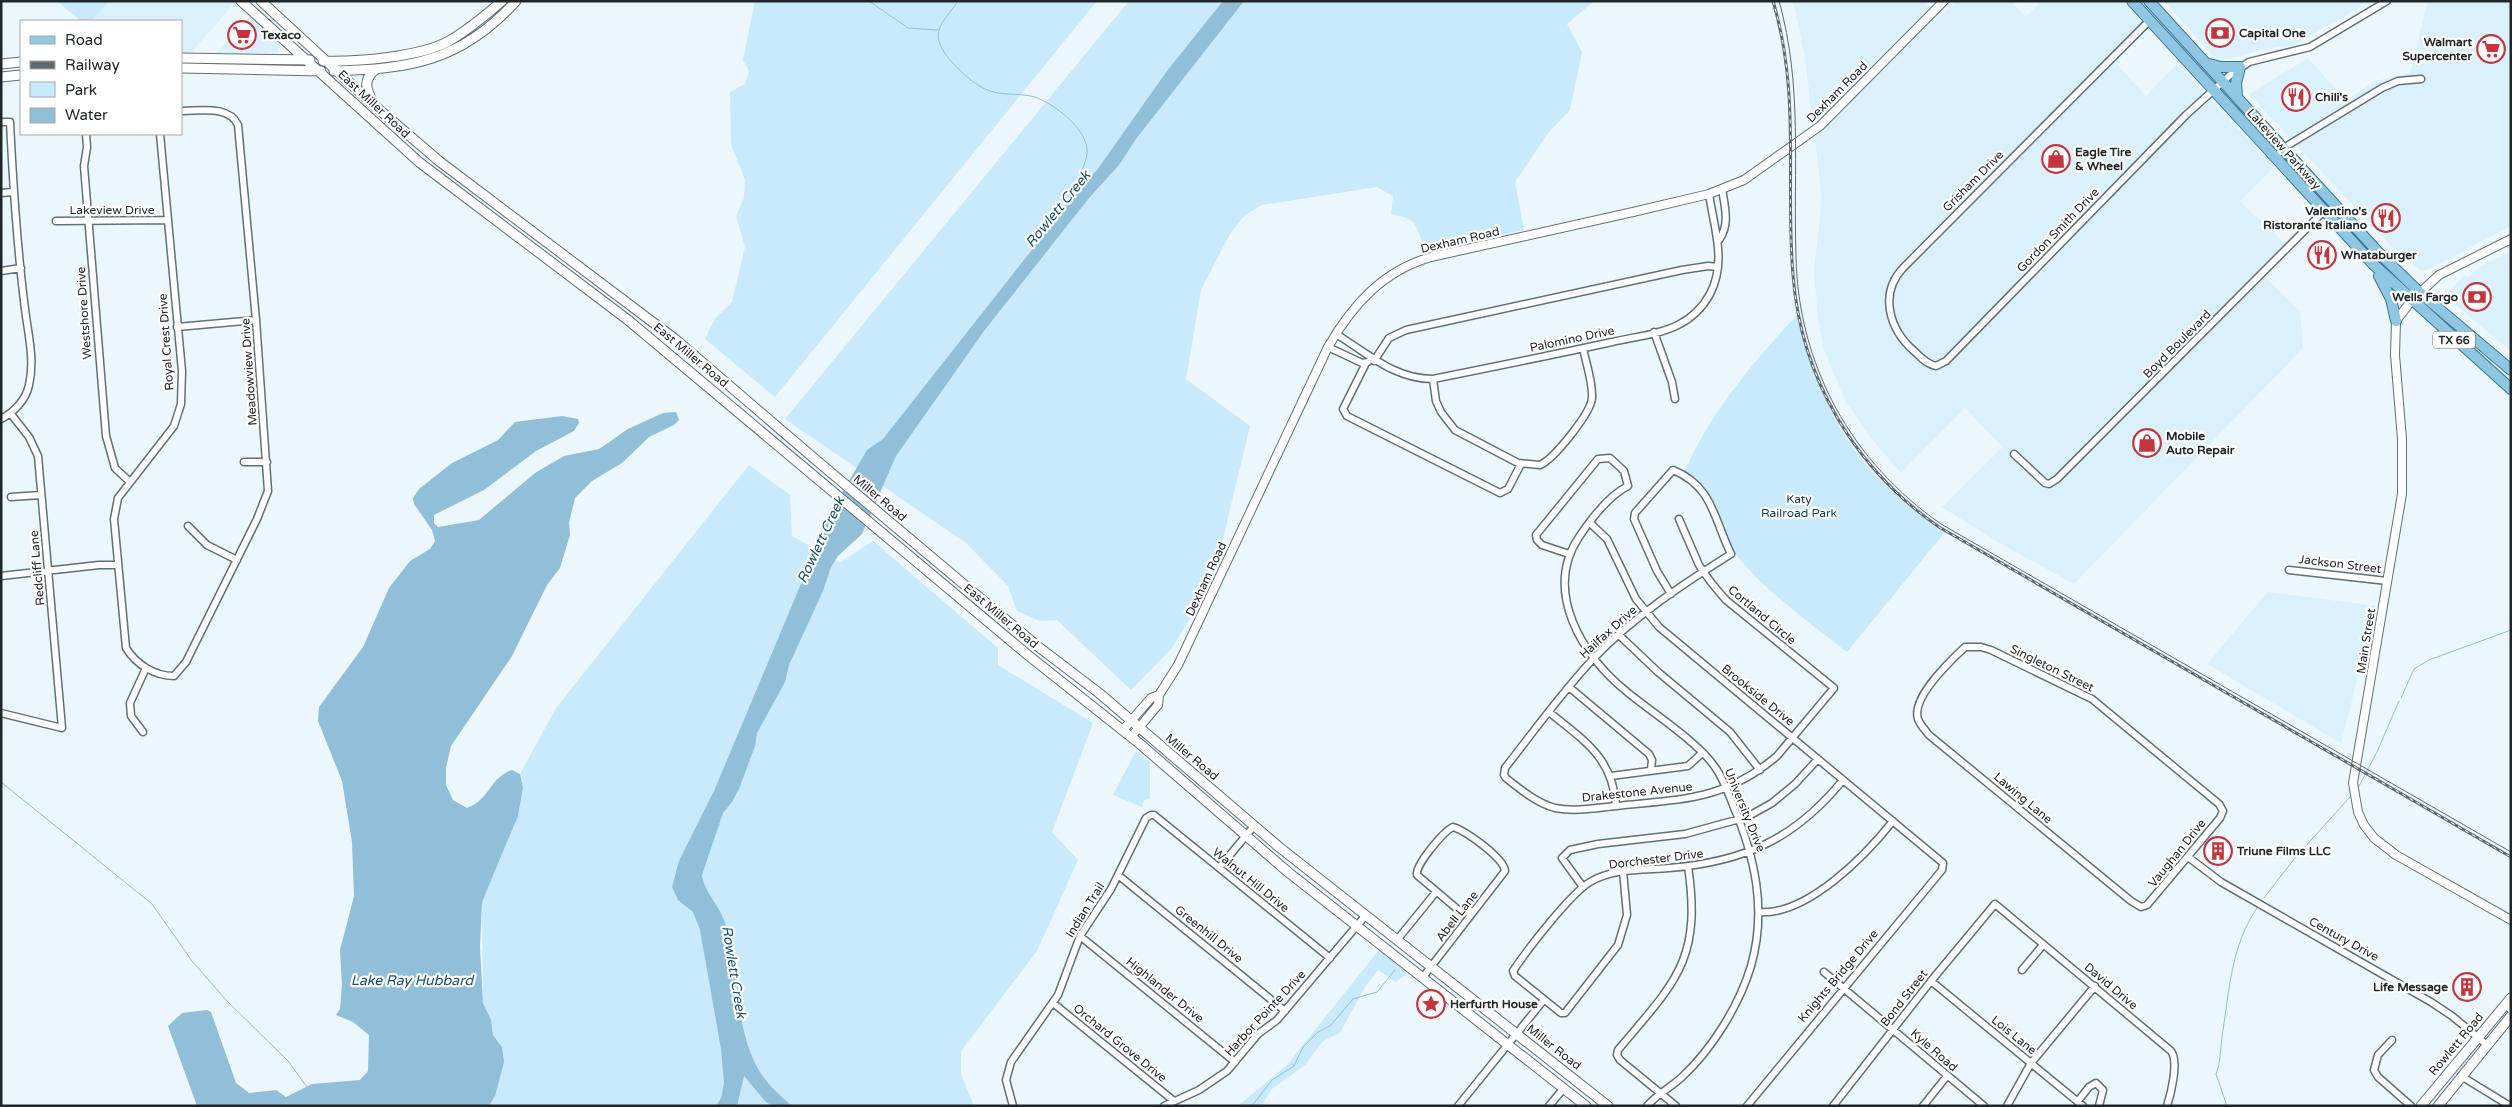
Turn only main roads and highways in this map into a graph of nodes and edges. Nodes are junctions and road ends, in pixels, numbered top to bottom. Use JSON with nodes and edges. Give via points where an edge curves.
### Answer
{"nodes":[{"id":1,"x":241,"y":1,"type":"edge"},
{"id":2,"x":261,"y":1,"type":"edge"},
{"id":3,"x":502,"y":1,"type":"edge"},
{"id":4,"x":516,"y":1,"type":"edge"},
{"id":5,"x":2132,"y":1,"type":"edge"},
{"id":6,"x":2149,"y":1,"type":"edge"},
{"id":7,"x":2158,"y":12,"type":"junction"},
{"id":8,"x":2150,"y":20,"type":"junction"},
{"id":9,"x":282,"y":37,"type":"junction"},
{"id":10,"x":182,"y":58,"type":"edge"},
{"id":11,"x":273,"y":60,"type":"junction"},
{"id":12,"x":307,"y":60,"type":"junction"},
{"id":13,"x":327,"y":61,"type":"junction"},
{"id":14,"x":20,"y":62,"type":"edge"},
{"id":15,"x":1,"y":64,"type":"edge"},
{"id":16,"x":241,"y":64,"type":"junction"},
{"id":17,"x":2208,"y":64,"type":"junction"},
{"id":18,"x":182,"y":68,"type":"edge"},
{"id":19,"x":375,"y":70,"type":"junction"},
{"id":20,"x":319,"y":71,"type":"junction"},
{"id":21,"x":337,"y":71,"type":"junction"},
{"id":22,"x":20,"y":75,"type":"edge"},
{"id":23,"x":1,"y":77,"type":"edge"},
{"id":24,"x":2237,"y":96,"type":"junction"},
{"id":25,"x":376,"y":107,"type":"junction"},
{"id":26,"x":452,"y":171,"type":"junction"},
{"id":27,"x":445,"y":182,"type":"junction"},
{"id":28,"x":2333,"y":202,"type":"junction"},
{"id":29,"x":2324,"y":211,"type":"junction"},
{"id":30,"x":2373,"y":264,"type":"junction"},
{"id":31,"x":2396,"y":321,"type":"road end"},
{"id":32,"x":691,"y":353,"type":"junction"},
{"id":33,"x":682,"y":364,"type":"junction"},
{"id":34,"x":2511,"y":370,"type":"edge"},
{"id":35,"x":2511,"y":389,"type":"edge"},
{"id":36,"x":726,"y":400,"type":"junction"},
{"id":37,"x":767,"y":417,"type":"junction"},
{"id":38,"x":1123,"y":730,"type":"joint"},
{"id":39,"x":1433,"y":969,"type":"junction"},
{"id":40,"x":1426,"y":979,"type":"junction"},
{"id":41,"x":1474,"y":1001,"type":"junction"},
{"id":42,"x":2509,"y":1005,"type":"edge"},
{"id":43,"x":1467,"y":1011,"type":"junction"},
{"id":44,"x":2511,"y":1016,"type":"edge"},
{"id":45,"x":1586,"y":1106,"type":"edge"},
{"id":46,"x":1608,"y":1106,"type":"edge"},
{"id":47,"x":2421,"y":1106,"type":"edge"},
{"id":48,"x":2438,"y":1106,"type":"edge"}],
"edges":[{"from":1,"to":9,"type":"main road","name":"East Miller Road"},
{"from":2,"to":13,"type":"main road","name":"East Miller Road"},
{"from":3,"to":13,"type":"main road","via":[[481,20],[447,42],[390,58]]},
{"from":4,"to":19,"type":"main road","via":[[468,44],[416,64]]},
{"from":5,"to":8,"type":"main road","name":"Lakeview Parkway","number":"TX 66"},
{"from":6,"to":7,"type":"main road","name":"Lakeview Parkway","number":"TX 66"},
{"from":7,"to":8,"type":"main road"},
{"from":7,"to":17,"type":"main road","name":"Lakeview Parkway","number":"TX 66"},
{"from":8,"to":29,"type":"main road","name":"Lakeview Parkway","number":"TX 66"},
{"from":9,"to":11,"type":"main road","via":[[284,54]]},
{"from":9,"to":12,"type":"main road","name":"East Miller Road"},
{"from":10,"to":16,"type":"main road"},
{"from":11,"to":12,"type":"main road"},
{"from":11,"to":16,"type":"main road"},
{"from":12,"to":13,"type":"main road"},
{"from":12,"to":20,"type":"main road","name":"East Miller Road"},
{"from":13,"to":21,"type":"main road","name":"East Miller Road"},
{"from":14,"to":15,"type":"main road"},
{"from":16,"to":18,"type":"main road"},
{"from":16,"to":20,"type":"main road"},
{"from":17,"to":24,"type":"main road","name":"Lakeview Parkway","number":"TX 66"},
{"from":17,"to":24,"type":"main road","via":[[2221,68],[2240,67]]},
{"from":19,"to":21,"type":"main road"},
{"from":19,"to":25,"type":"main road","via":[[366,84]]},
{"from":20,"to":21,"type":"main road"},
{"from":20,"to":27,"type":"main road","name":"East Miller Road","via":[[382,130]]},
{"from":21,"to":25,"type":"main road","name":"East Miller Road"},
{"from":22,"to":23,"type":"main road"},
{"from":24,"to":28,"type":"main road","name":"Lakeview Parkway","number":"TX 66"},
{"from":25,"to":26,"type":"main road","name":"East Miller Road"},
{"from":26,"to":27,"type":"main road"},
{"from":26,"to":32,"type":"main road","name":"East Miller Road"},
{"from":27,"to":33,"type":"main road","name":"East Miller Road"},
{"from":28,"to":29,"type":"main road"},
{"from":28,"to":34,"type":"main road","name":"Lakeview Parkway","number":"TX 66","via":[[2419,292]]},
{"from":29,"to":30,"type":"main road","name":"Lakeview Parkway","number":"TX 66"},
{"from":30,"to":31,"type":"main road","via":[[2391,299]]},
{"from":30,"to":35,"type":"main road","name":"Lakeview Parkway","number":"TX 66"},
{"from":32,"to":33,"type":"main road"},
{"from":32,"to":37,"type":"main road","name":"East Miller Road"},
{"from":33,"to":36,"type":"main road","name":"East Miller Road"},
{"from":36,"to":37,"type":"main road","via":[[757,418]]},
{"from":36,"to":38,"type":"main road","name":"East Miller Road","via":[[1029,656]]},
{"from":37,"to":39,"type":"main road","name":"Miller Road","via":[[1254,826]]},
{"from":38,"to":40,"type":"main road","name":"Miller Road","via":[[1245,836]]},
{"from":39,"to":40,"type":"main road"},
{"from":39,"to":41,"type":"main road","name":"Miller Road"},
{"from":40,"to":43,"type":"main road","name":"Miller Road"},
{"from":41,"to":43,"type":"main road"},
{"from":41,"to":46,"type":"main road","name":"Miller Road"},
{"from":42,"to":47,"type":"main road","name":"Rowlett Road"},
{"from":43,"to":45,"type":"main road","name":"Miller Road"},
{"from":44,"to":48,"type":"main road","name":"Rowlett Road"}]}
